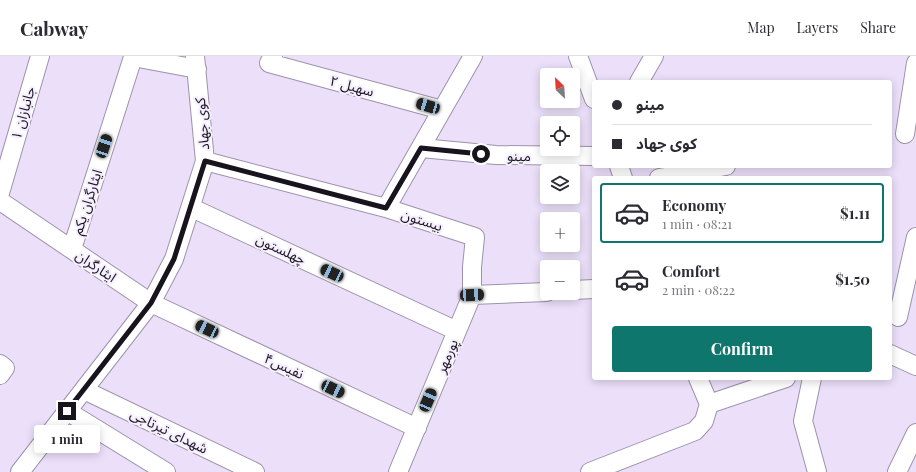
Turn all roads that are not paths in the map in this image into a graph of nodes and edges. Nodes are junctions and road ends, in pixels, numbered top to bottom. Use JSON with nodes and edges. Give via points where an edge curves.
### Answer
{"nodes":[{"id":1,"x":40,"y":56,"type":"edge"},
{"id":2,"x":273,"y":56,"type":"edge"},
{"id":3,"x":474,"y":56,"type":"edge"},
{"id":4,"x":578,"y":56,"type":"edge"},
{"id":5,"x":654,"y":56,"type":"edge"},
{"id":6,"x":196,"y":63,"type":"edge"},
{"id":7,"x":916,"y":63,"type":"edge"},
{"id":8,"x":640,"y":80,"type":"edge"},
{"id":9,"x":592,"y":94,"type":"edge"},
{"id":10,"x":442,"y":110,"type":"junction"},
{"id":11,"x":904,"y":134,"type":"edge"},
{"id":12,"x":421,"y":148,"type":"junction"},
{"id":13,"x":592,"y":156,"type":"edge"},
{"id":14,"x":205,"y":161,"type":"junction"},
{"id":15,"x":715,"y":168,"type":"edge"},
{"id":16,"x":670,"y":176,"type":"edge"},
{"id":17,"x":0,"y":194,"type":"edge"},
{"id":18,"x":0,"y":201,"type":"edge"},
{"id":19,"x":192,"y":208,"type":"junction"},
{"id":20,"x":386,"y":208,"type":"junction"},
{"id":21,"x":475,"y":236,"type":"joint"},
{"id":22,"x":916,"y":237,"type":"edge"},
{"id":23,"x":72,"y":249,"type":"junction"},
{"id":24,"x":592,"y":289,"type":"edge"},
{"id":25,"x":580,"y":290,"type":"edge"},
{"id":26,"x":540,"y":292,"type":"edge"},
{"id":27,"x":472,"y":295,"type":"junction"},
{"id":28,"x":151,"y":303,"type":"junction"},
{"id":29,"x":916,"y":304,"type":"edge"},
{"id":30,"x":894,"y":320,"type":"edge"},
{"id":31,"x":457,"y":331,"type":"junction"},
{"id":32,"x":892,"y":355,"type":"edge"},
{"id":33,"x":0,"y":364,"type":"edge"},
{"id":34,"x":916,"y":366,"type":"edge"},
{"id":35,"x":0,"y":375,"type":"edge"},
{"id":36,"x":699,"y":380,"type":"edge"},
{"id":37,"x":780,"y":380,"type":"edge"},
{"id":38,"x":812,"y":380,"type":"edge"},
{"id":39,"x":84,"y":390,"type":"junction"},
{"id":40,"x":709,"y":404,"type":"junction"},
{"id":41,"x":67,"y":411,"type":"junction"},
{"id":42,"x":417,"y":428,"type":"junction"},
{"id":43,"x":916,"y":433,"type":"edge"},
{"id":44,"x":20,"y":472,"type":"edge"},
{"id":45,"x":166,"y":472,"type":"edge"},
{"id":46,"x":254,"y":472,"type":"edge"},
{"id":47,"x":398,"y":472,"type":"edge"},
{"id":48,"x":590,"y":472,"type":"edge"},
{"id":49,"x":818,"y":472,"type":"edge"},
{"id":50,"x":897,"y":472,"type":"edge"}],
"edges":[{"from":1,"to":17,"type":"street","name":"جانبازان ۱"},
{"from":2,"to":10,"type":"street","name":"سهیل ۲","via":[[269,63]]},
{"from":3,"to":10,"type":"street"},
{"from":4,"to":9,"type":"street"},
{"from":5,"to":8,"type":"street"},
{"from":6,"to":14,"type":"street","name":"کوی جهاد"},
{"from":6,"to":23,"type":"street","name":"ایثارگران یکم","via":[[133,57]]},
{"from":7,"to":11,"type":"street"},
{"from":10,"to":12,"type":"street"},
{"from":12,"to":13,"type":"street","name":"مینو","via":[[496,155]]},
{"from":12,"to":20,"type":"street"},
{"from":14,"to":19,"type":"street","name":"کوی جهاد"},
{"from":14,"to":20,"type":"street","name":"بیستون"},
{"from":15,"to":16,"type":"street"},
{"from":18,"to":23,"type":"street","name":"ایثارگران"},
{"from":19,"to":28,"type":"street","name":"کوی جهاد","via":[[174,259]]},
{"from":19,"to":31,"type":"street","name":"چهلستون"},
{"from":20,"to":21,"type":"street","name":"بیستون"},
{"from":21,"to":27,"type":"street","name":"پورمهر"},
{"from":22,"to":30,"type":"street"},
{"from":23,"to":28,"type":"street","name":"ایثارگران"},
{"from":24,"to":25,"type":"street"},
{"from":26,"to":27,"type":"street"},
{"from":27,"to":31,"type":"street","name":"پورمهر"},
{"from":28,"to":39,"type":"street","name":"کوی جهاد"},
{"from":28,"to":42,"type":"street","name":"نفیس۴"},
{"from":29,"to":30,"type":"street"},
{"from":31,"to":42,"type":"street","name":"پورمهر"},
{"from":32,"to":34,"type":"street"},
{"from":33,"to":35,"type":"street","via":[[5,368]]},
{"from":36,"to":40,"type":"street"},
{"from":37,"to":40,"type":"street"},
{"from":38,"to":49,"type":"street","via":[[803,421]]},
{"from":39,"to":41,"type":"street","name":"کوی جهاد"},
{"from":39,"to":46,"type":"street","name":"شهدای تیرتاجی"},
{"from":40,"to":48,"type":"street","via":[[704,421],[695,431]]},
{"from":41,"to":44,"type":"street","name":"کوی جهاد"},
{"from":41,"to":45,"type":"street"},
{"from":42,"to":47,"type":"street","name":"پورمهر"},
{"from":43,"to":50,"type":"street"}]}
